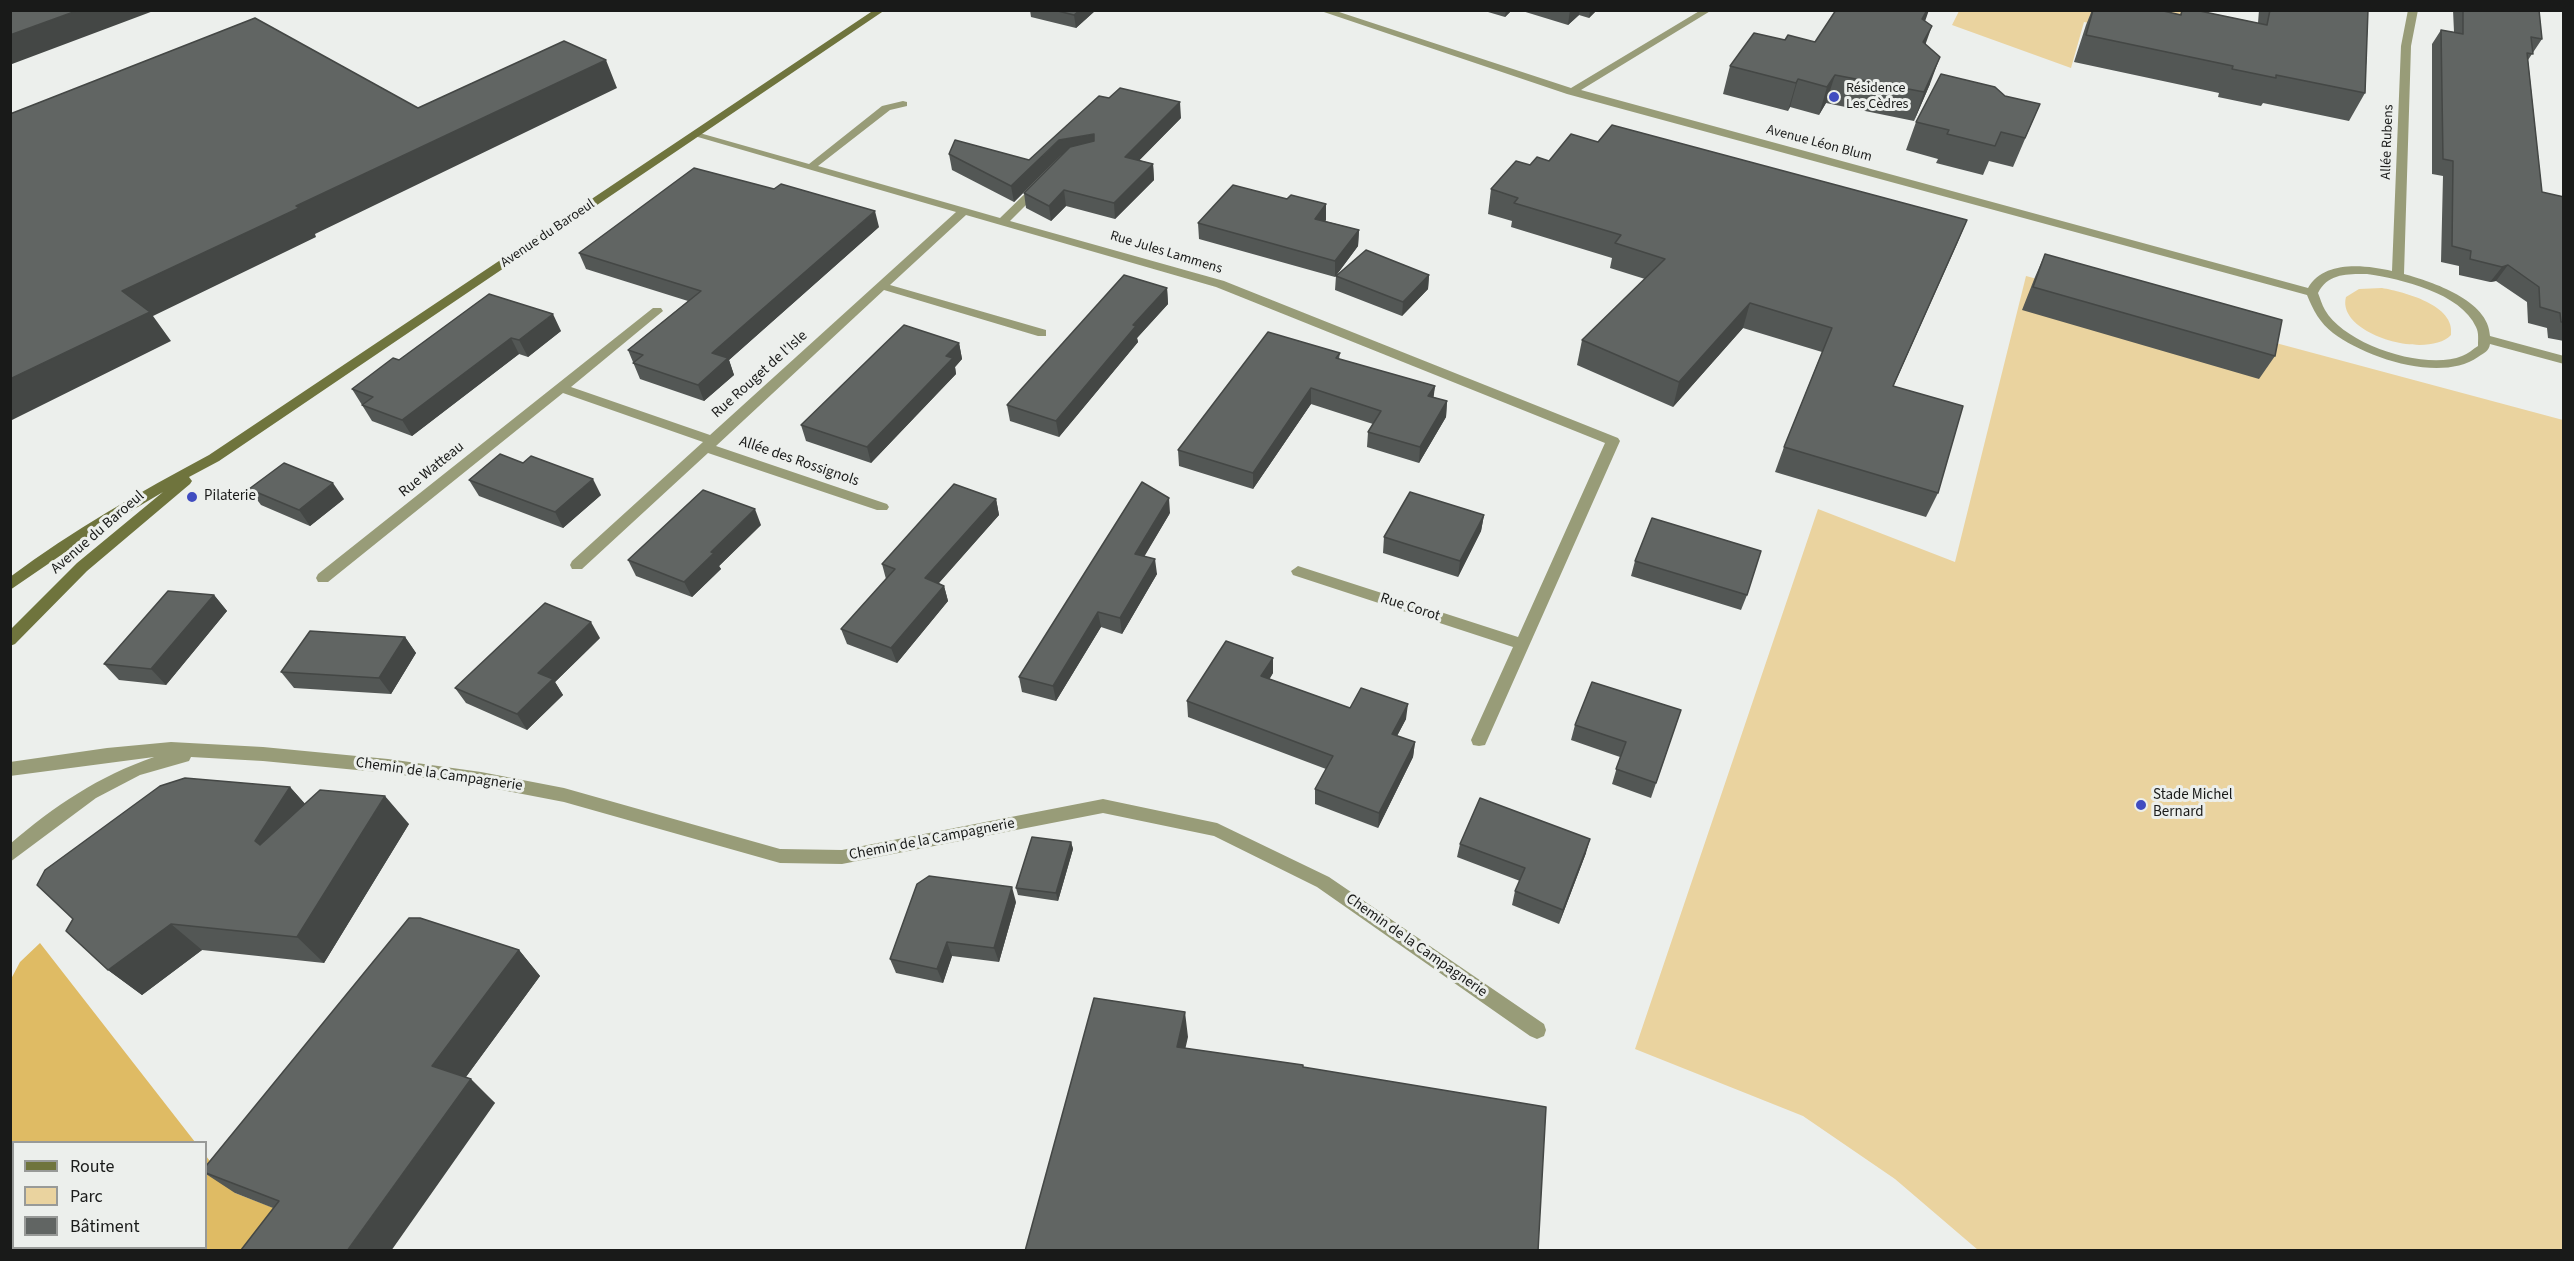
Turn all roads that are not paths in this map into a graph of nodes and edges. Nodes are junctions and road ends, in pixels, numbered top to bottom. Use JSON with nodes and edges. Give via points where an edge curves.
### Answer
{"nodes":[{"id":1,"x":882,"y":10,"type":"edge"},
{"id":2,"x":1322,"y":10,"type":"edge"},
{"id":3,"x":1708,"y":10,"type":"edge"},
{"id":4,"x":2413,"y":10,"type":"edge"},
{"id":5,"x":1571,"y":92,"type":"junction"},
{"id":6,"x":903,"y":104,"type":"dead end"},
{"id":7,"x":696,"y":135,"type":"junction"},
{"id":8,"x":811,"y":167,"type":"junction"},
{"id":9,"x":1051,"y":174,"type":"edge"},
{"id":10,"x":965,"y":210,"type":"junction"},
{"id":11,"x":1003,"y":221,"type":"junction"},
{"id":12,"x":2398,"y":274,"type":"junction"},
{"id":13,"x":882,"y":286,"type":"junction"},
{"id":14,"x":2312,"y":293,"type":"junction"},
{"id":15,"x":657,"y":311,"type":"dead end"},
{"id":16,"x":1042,"y":333,"type":"dead end"},
{"id":17,"x":2486,"y":339,"type":"junction"},
{"id":18,"x":2564,"y":360,"type":"edge"},
{"id":19,"x":562,"y":388,"type":"junction"},
{"id":20,"x":710,"y":444,"type":"junction"},
{"id":21,"x":214,"y":458,"type":"junction"},
{"id":22,"x":882,"y":507,"type":"dead end"},
{"id":23,"x":578,"y":565,"type":"dead end"},
{"id":24,"x":1298,"y":571,"type":"dead end"},
{"id":25,"x":323,"y":578,"type":"dead end"},
{"id":26,"x":10,"y":585,"type":"edge"},
{"id":27,"x":10,"y":640,"type":"edge"},
{"id":28,"x":1522,"y":644,"type":"junction"},
{"id":29,"x":1479,"y":740,"type":"dead end"},
{"id":30,"x":203,"y":751,"type":"junction"},
{"id":31,"x":10,"y":769,"type":"edge"},
{"id":32,"x":10,"y":855,"type":"edge"},
{"id":33,"x":1537,"y":1030,"type":"dead end"}],
"edges":[{"from":1,"to":7,"type":"main road","name":"Avenue du Baroeul"},
{"from":2,"to":5,"type":"street","name":"Avenue Léon Blum"},
{"from":3,"to":5,"type":"street"},
{"from":4,"to":12,"type":"street","name":"Allée Rubens","via":[[2406,46]]},
{"from":5,"to":14,"type":"street","name":"Avenue Léon Blum"},
{"from":6,"to":8,"type":"street","via":[[886,108]]},
{"from":7,"to":8,"type":"street","name":"Rue Jules Lammens"},
{"from":7,"to":21,"type":"main road","name":"Avenue du Baroeul"},
{"from":8,"to":10,"type":"street","name":"Rue Jules Lammens"},
{"from":9,"to":11,"type":"street"},
{"from":10,"to":11,"type":"street","name":"Rue Jules Lammens"},
{"from":10,"to":13,"type":"street","name":"Rue Rouget de l'Isle"},
{"from":11,"to":28,"type":"street","name":"Rue Jules Lammens","via":[[1220,284],[1613,441]]},
{"from":12,"to":14,"type":"street","via":[[2339,272],[2320,279]]},
{"from":12,"to":17,"type":"street","via":[[2460,302],[2479,321]]},
{"from":13,"to":16,"type":"street"},
{"from":13,"to":20,"type":"street","name":"Rue Rouget de l'Isle"},
{"from":14,"to":17,"type":"street","via":[[2316,310],[2333,328],[2360,345],[2394,357],[2428,364],[2458,362],[2478,353]]},
{"from":15,"to":19,"type":"street","name":"Rue Watteau"},
{"from":17,"to":18,"type":"street"},
{"from":19,"to":20,"type":"street"},
{"from":19,"to":25,"type":"street","name":"Rue Watteau"},
{"from":20,"to":22,"type":"street","name":"Allée des Rossignols"},
{"from":20,"to":23,"type":"street","name":"Rue Rouget de l'Isle"},
{"from":21,"to":26,"type":"main road","name":"Avenue du Baroeul","via":[[93,526]]},
{"from":21,"to":27,"type":"main road","name":"Avenue du Baroeul","via":[[82,567]]},
{"from":24,"to":28,"type":"street","name":"Rue Corot"},
{"from":28,"to":29,"type":"street"},
{"from":30,"to":31,"type":"street","name":"Chemin de la Campagnerie","via":[[143,751]]},
{"from":30,"to":32,"type":"street","name":"Chemin de la Campagnerie","via":[[147,765],[105,783],[67,807]]},
{"from":30,"to":33,"type":"street","name":"Chemin de la Campagnerie","via":[[263,754],[481,779],[564,795],[780,856],[842,857],[1103,806],[1217,830],[1323,882]]}]}
